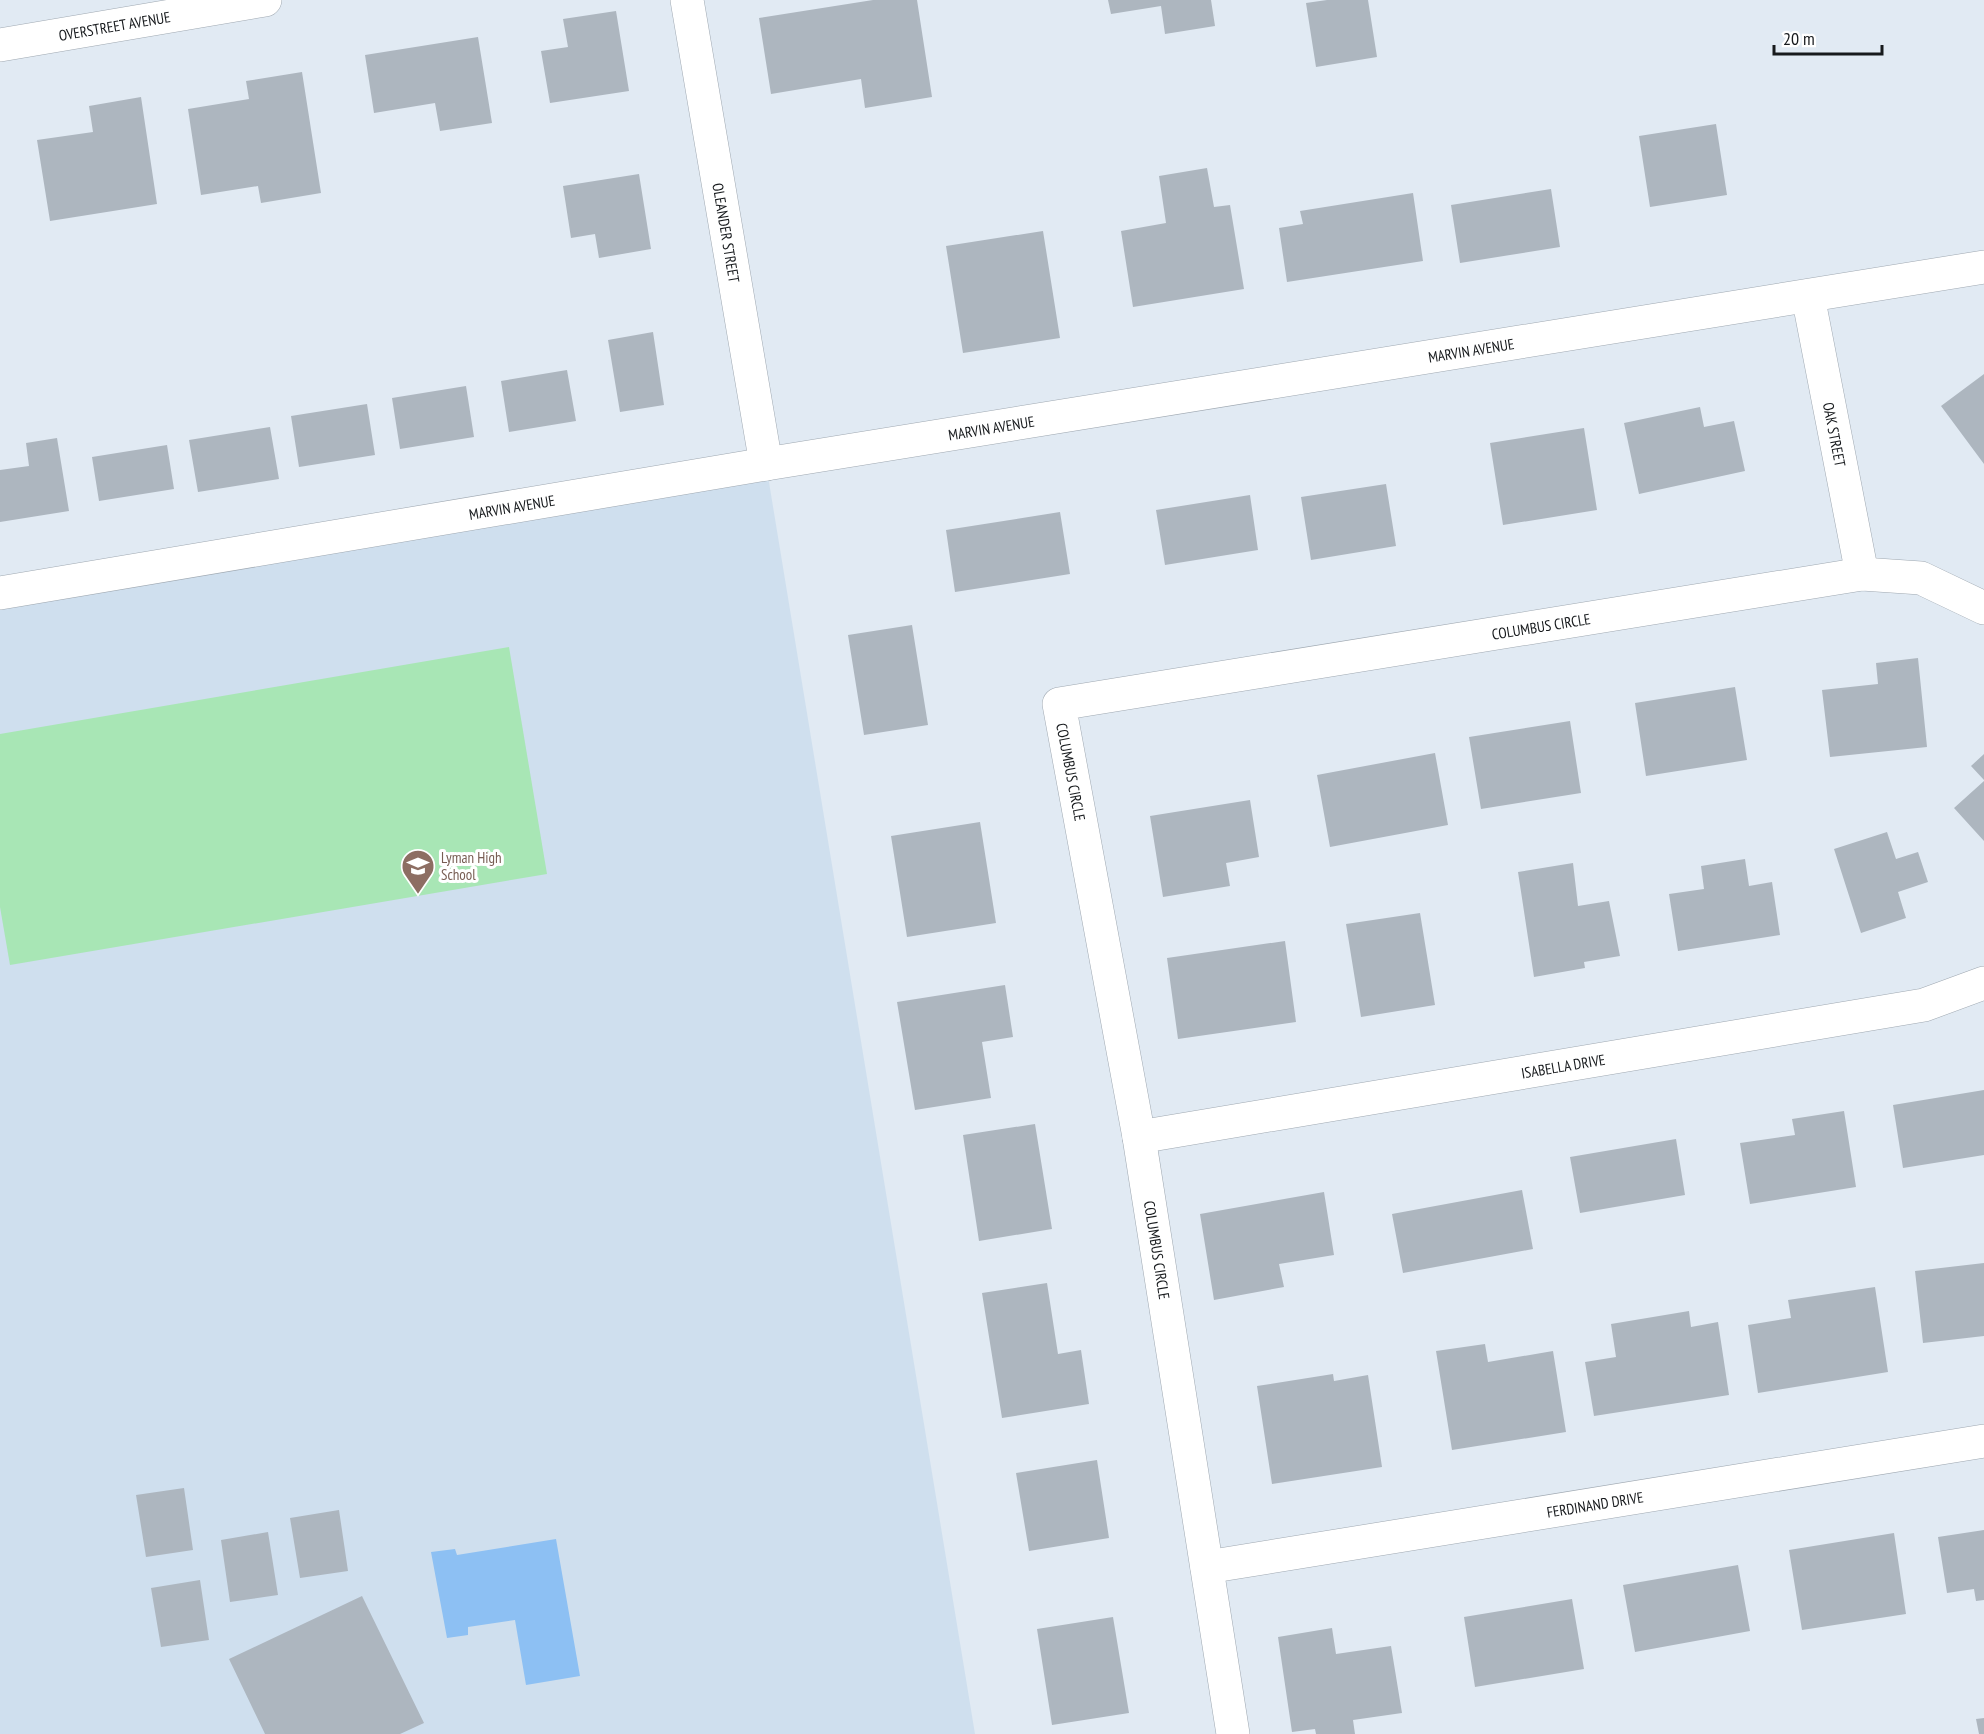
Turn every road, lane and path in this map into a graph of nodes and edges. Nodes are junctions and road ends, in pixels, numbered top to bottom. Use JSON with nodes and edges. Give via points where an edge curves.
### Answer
{"nodes":[{"id":1,"x":265,"y":0,"type":"edge"},
{"id":2,"x":687,"y":0,"type":"edge"},
{"id":3,"x":0,"y":45,"type":"edge"},
{"id":4,"x":1984,"y":267,"type":"edge"},
{"id":5,"x":1808,"y":296,"type":"junction"},
{"id":6,"x":766,"y":464,"type":"junction"},
{"id":7,"x":1862,"y":574,"type":"junction"},
{"id":8,"x":0,"y":593,"type":"edge"},
{"id":9,"x":1984,"y":609,"type":"edge"},
{"id":10,"x":1984,"y":983,"type":"edge"},
{"id":11,"x":1139,"y":1137,"type":"junction"},
{"id":12,"x":1984,"y":1441,"type":"edge"},
{"id":13,"x":1207,"y":1567,"type":"junction"},
{"id":14,"x":1233,"y":1734,"type":"edge"}],
"edges":[{"from":1,"to":3,"type":"street","name":"OVERSTREET AVENUE"},
{"from":2,"to":6,"type":"street","name":"OLEANDER STREET"},
{"from":4,"to":5,"type":"street","name":"MARVIN AVENUE"},
{"from":5,"to":6,"type":"street","name":"MARVIN AVENUE"},
{"from":5,"to":7,"type":"street","name":"OAK STREET"},
{"from":6,"to":8,"type":"street","name":"MARVIN AVENUE"},
{"from":7,"to":9,"type":"street","name":"COLUMBUS CIRCLE","via":[[1921,578]]},
{"from":7,"to":11,"type":"street","name":"COLUMBUS CIRCLE","via":[[1059,704]]},
{"from":10,"to":11,"type":"street","name":"ISABELLA DRIVE","via":[[1924,1005]]},
{"from":11,"to":13,"type":"street","name":"COLUMBUS CIRCLE"},
{"from":12,"to":13,"type":"street","name":"FERDINAND DRIVE"},
{"from":13,"to":14,"type":"street","name":"COLUMBUS CIRCLE"}]}
